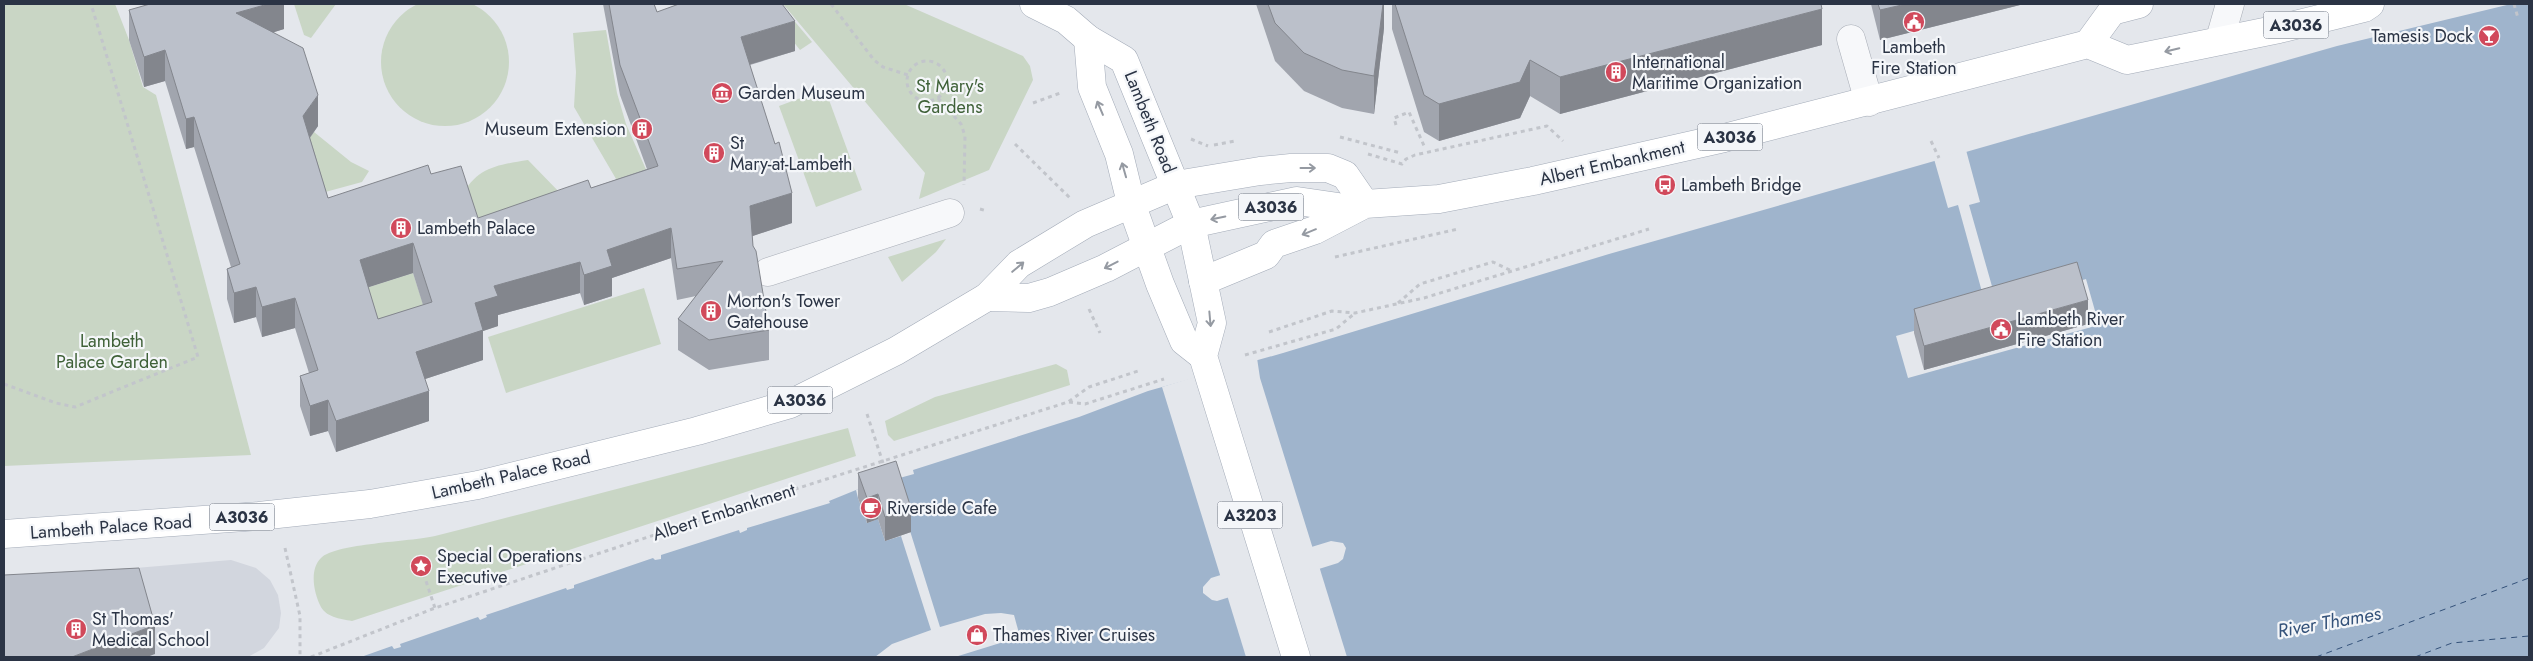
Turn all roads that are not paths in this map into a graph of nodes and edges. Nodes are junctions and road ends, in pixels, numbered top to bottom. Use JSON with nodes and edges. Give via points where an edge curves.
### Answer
{"nodes":[{"id":1,"x":1034,"y":4,"type":"edge"},
{"id":2,"x":2139,"y":4,"type":"edge"},
{"id":3,"x":2230,"y":4,"type":"edge"},
{"id":4,"x":2370,"y":4,"type":"edge"},
{"id":5,"x":1088,"y":39,"type":"junction"},
{"id":6,"x":1851,"y":39,"type":"dead end"},
{"id":7,"x":2220,"y":39,"type":"junction"},
{"id":8,"x":2088,"y":44,"type":"junction"},
{"id":9,"x":1869,"y":102,"type":"junction"},
{"id":10,"x":1176,"y":185,"type":"junction"},
{"id":11,"x":1131,"y":203,"type":"junction"},
{"id":12,"x":1358,"y":207,"type":"junction"},
{"id":13,"x":950,"y":213,"type":"dead end"},
{"id":14,"x":1191,"y":224,"type":"junction"},
{"id":15,"x":1146,"y":247,"type":"junction"},
{"id":16,"x":768,"y":272,"type":"dead end"},
{"id":17,"x":1203,"y":281,"type":"junction"},
{"id":18,"x":987,"y":297,"type":"junction"},
{"id":19,"x":1205,"y":364,"type":"junction"},
{"id":20,"x":4,"y":534,"type":"edge"},
{"id":21,"x":1296,"y":657,"type":"edge"}],
"edges":[{"from":1,"to":5,"type":"main road","name":"Lambeth Road","via":[[1066,20]]},
{"from":2,"to":8,"type":"main road","via":[[2112,10]]},
{"from":3,"to":7,"type":"street"},
{"from":4,"to":7,"type":"main road","number":"A3036","via":[[2294,26]]},
{"from":5,"to":10,"type":"main road","name":"Lambeth Road","via":[[1124,60]]},
{"from":11,"to":5,"type":"main road","one_way":true,"via":[[1119,154],[1092,87]]},
{"from":6,"to":9,"type":"street"},
{"from":7,"to":8,"type":"main road","number":"A3036","one_way":true,"via":[[2127,60]]},
{"from":8,"to":9,"type":"main road","name":"Albert Embankment","number":"A3036"},
{"from":9,"to":12,"type":"main road","name":"Albert Embankment","number":"A3036","via":[[1533,181],[1439,199]]},
{"from":10,"to":11,"type":"main road","name":"Lambeth Palace Road","number":"A3036"},
{"from":10,"to":12,"type":"main road","number":"A3036","one_way":true,"via":[[1260,171],[1328,168],[1345,175]]},
{"from":10,"to":14,"type":"main road","name":"Lambeth Road"},
{"from":11,"to":15,"type":"main road"},
{"from":18,"to":11,"type":"main road","name":"Lambeth Palace Road","number":"A3036","one_way":true,"via":[[1019,264],[1085,224]]},
{"from":12,"to":14,"type":"main road","name":"Albert Embankment","number":"A3036","one_way":true,"via":[[1297,201]]},
{"from":12,"to":17,"type":"main road","number":"A3036","one_way":true,"via":[[1315,230],[1274,244],[1266,255],[1240,268]]},
{"from":13,"to":16,"type":"street"},
{"from":14,"to":15,"type":"main road","number":"A3036"},
{"from":14,"to":17,"type":"main road"},
{"from":15,"to":18,"type":"main road","number":"A3036","one_way":true,"via":[[1050,292],[1028,298]]},
{"from":15,"to":19,"type":"main road","via":[[1184,341]]},
{"from":17,"to":19,"type":"main road","one_way":true,"via":[[1212,324]]},
{"from":18,"to":20,"type":"main road","name":"Lambeth Palace Road","number":"A3036","via":[[896,352],[790,404],[697,431],[478,485],[370,504],[259,516]]},
{"from":19,"to":21,"type":"main road","number":"A3203"}]}
